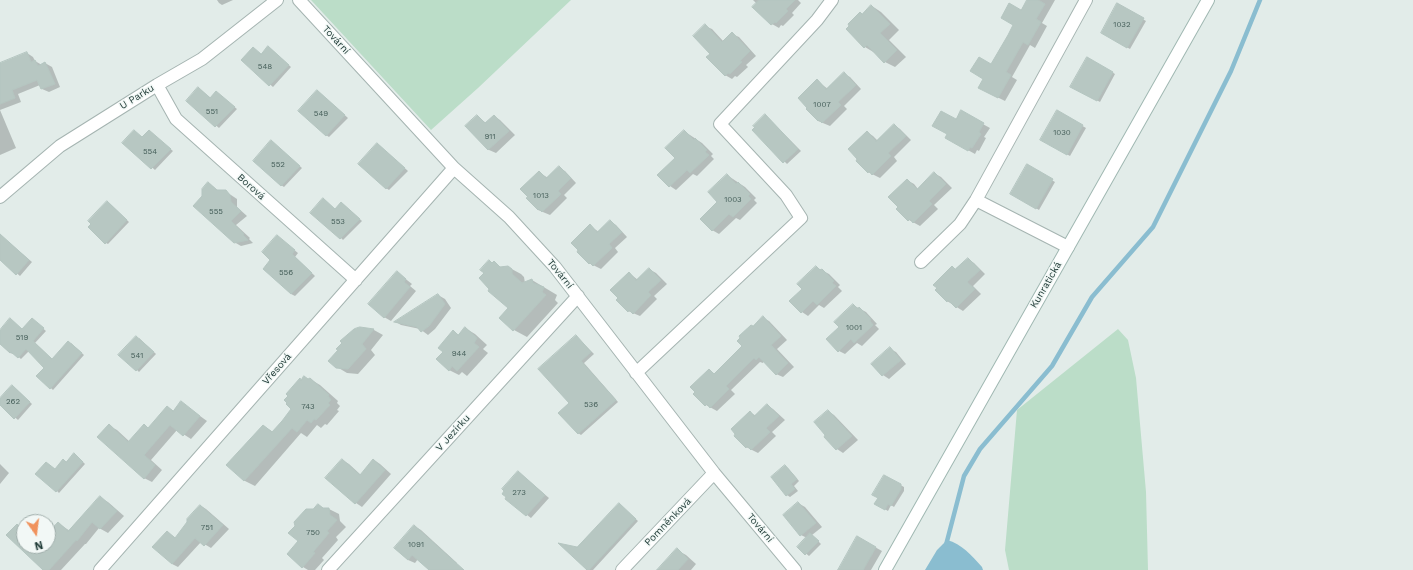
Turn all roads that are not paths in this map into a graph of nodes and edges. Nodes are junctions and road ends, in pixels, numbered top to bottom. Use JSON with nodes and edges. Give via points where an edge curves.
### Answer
{"nodes":[{"id":1,"x":277,"y":0,"type":"edge"},
{"id":2,"x":299,"y":0,"type":"edge"},
{"id":3,"x":832,"y":0,"type":"edge"},
{"id":4,"x":1086,"y":0,"type":"edge"},
{"id":5,"x":1208,"y":0,"type":"edge"},
{"id":6,"x":157,"y":86,"type":"junction"},
{"id":7,"x":454,"y":168,"type":"junction"},
{"id":8,"x":0,"y":197,"type":"edge"},
{"id":9,"x":976,"y":200,"type":"junction"},
{"id":10,"x":1068,"y":247,"type":"junction"},
{"id":11,"x":921,"y":262,"type":"dead end"},
{"id":12,"x":356,"y":280,"type":"junction"},
{"id":13,"x":578,"y":296,"type":"junction"},
{"id":14,"x":636,"y":373,"type":"junction"},
{"id":15,"x":714,"y":473,"type":"junction"},
{"id":16,"x":100,"y":570,"type":"edge"},
{"id":17,"x":328,"y":570,"type":"edge"},
{"id":18,"x":622,"y":570,"type":"edge"},
{"id":19,"x":795,"y":570,"type":"edge"},
{"id":20,"x":884,"y":570,"type":"edge"}],
"edges":[{"from":1,"to":6,"type":"street","name":"U Parku","via":[[202,59]]},
{"from":2,"to":7,"type":"street","name":"Tovární"},
{"from":3,"to":14,"type":"street","via":[[817,20],[720,124],[786,195],[801,218]]},
{"from":4,"to":9,"type":"street"},
{"from":5,"to":10,"type":"street","name":"Kunratická"},
{"from":6,"to":8,"type":"street","name":"U Parku","via":[[60,146]]},
{"from":6,"to":12,"type":"street","name":"Borová","via":[[176,119]]},
{"from":7,"to":12,"type":"street","name":"Vřesová"},
{"from":7,"to":13,"type":"street","name":"Tovární","via":[[509,217]]},
{"from":9,"to":10,"type":"street"},
{"from":9,"to":11,"type":"street","via":[[960,224]]},
{"from":10,"to":20,"type":"street","name":"Kunratická"},
{"from":12,"to":16,"type":"street","name":"Vřesová"},
{"from":13,"to":14,"type":"street","name":"Tovární"},
{"from":13,"to":17,"type":"street","name":"V Jezírku"},
{"from":14,"to":15,"type":"street","name":"Tovární"},
{"from":15,"to":18,"type":"street","name":"Pomněnková"},
{"from":15,"to":19,"type":"street","name":"Tovární"}]}
